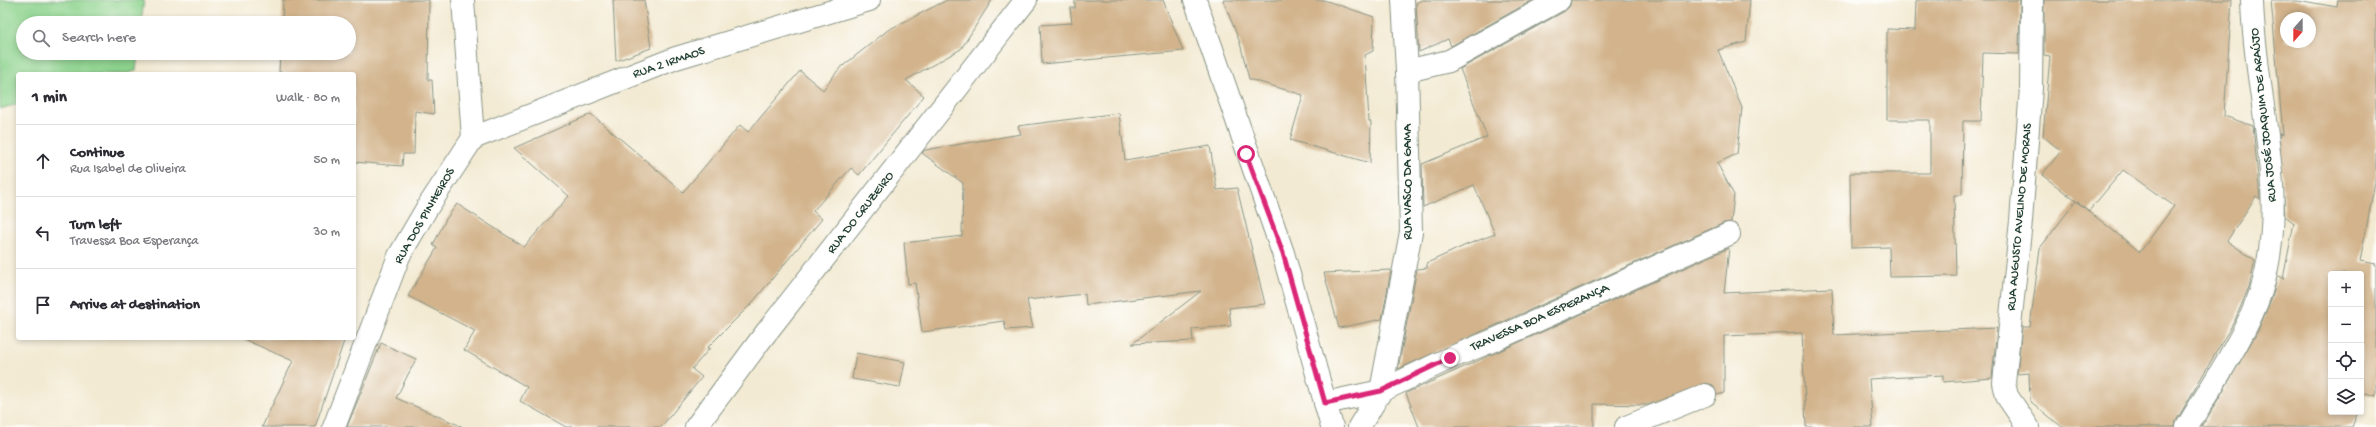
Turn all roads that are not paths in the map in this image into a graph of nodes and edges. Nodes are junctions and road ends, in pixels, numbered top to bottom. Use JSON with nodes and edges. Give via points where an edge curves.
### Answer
{"nodes":[{"id":1,"x":463,"y":0,"type":"edge"},
{"id":2,"x":869,"y":0,"type":"edge"},
{"id":3,"x":1026,"y":0,"type":"edge"},
{"id":4,"x":1195,"y":0,"type":"edge"},
{"id":5,"x":1403,"y":0,"type":"edge"},
{"id":6,"x":1559,"y":0,"type":"edge"},
{"id":7,"x":2032,"y":0,"type":"edge"},
{"id":8,"x":2252,"y":0,"type":"edge"},
{"id":9,"x":1407,"y":71,"type":"junction"},
{"id":10,"x":473,"y":138,"type":"junction"},
{"id":11,"x":1729,"y":234,"type":"dead end"},
{"id":12,"x":1381,"y":391,"type":"junction"},
{"id":13,"x":1705,"y":395,"type":"dead end"},
{"id":14,"x":1325,"y":403,"type":"junction"},
{"id":15,"x":334,"y":427,"type":"edge"},
{"id":16,"x":696,"y":427,"type":"edge"},
{"id":17,"x":1332,"y":427,"type":"edge"},
{"id":18,"x":1359,"y":427,"type":"edge"},
{"id":19,"x":1626,"y":427,"type":"edge"},
{"id":20,"x":2028,"y":427,"type":"edge"},
{"id":21,"x":2187,"y":427,"type":"edge"}],
"edges":[{"from":1,"to":10,"type":"street"},
{"from":2,"to":10,"type":"street","name":"RUA 2 IRMAOS","via":[[676,58]]},
{"from":3,"to":16,"type":"street","name":"RUA DO CRUZEIRO","via":[[762,338]]},
{"from":4,"to":14,"type":"street","via":[[1283,253]]},
{"from":5,"to":9,"type":"street","name":"RUA VASCO DA GAMA"},
{"from":6,"to":9,"type":"street","via":[[1449,61]]},
{"from":7,"to":20,"type":"street","name":"RUA AUGUSTO AVELINO DE MORAIS","via":[[2031,88],[2021,221],[2004,383],[2007,396]]},
{"from":8,"to":21,"type":"street","name":"RUA JOSÉ JOAQUIM DE ARAÚJO","via":[[2274,206],[2270,248],[2261,290],[2252,314]]},
{"from":9,"to":12,"type":"street","name":"RUA VASCO DA GAMA","via":[[1411,232]]},
{"from":10,"to":15,"type":"street","name":"RUA DOS PINHEIROS","via":[[399,256]]},
{"from":11,"to":12,"type":"street","name":"TRAVESSA BOA ESPERANÇA"},
{"from":12,"to":14,"type":"street","name":"TRAVESSA BOA ESPERANÇA"},
{"from":12,"to":18,"type":"street","name":"RUA VASCO DA GAMA"},
{"from":13,"to":19,"type":"street"},
{"from":14,"to":17,"type":"street"}]}
